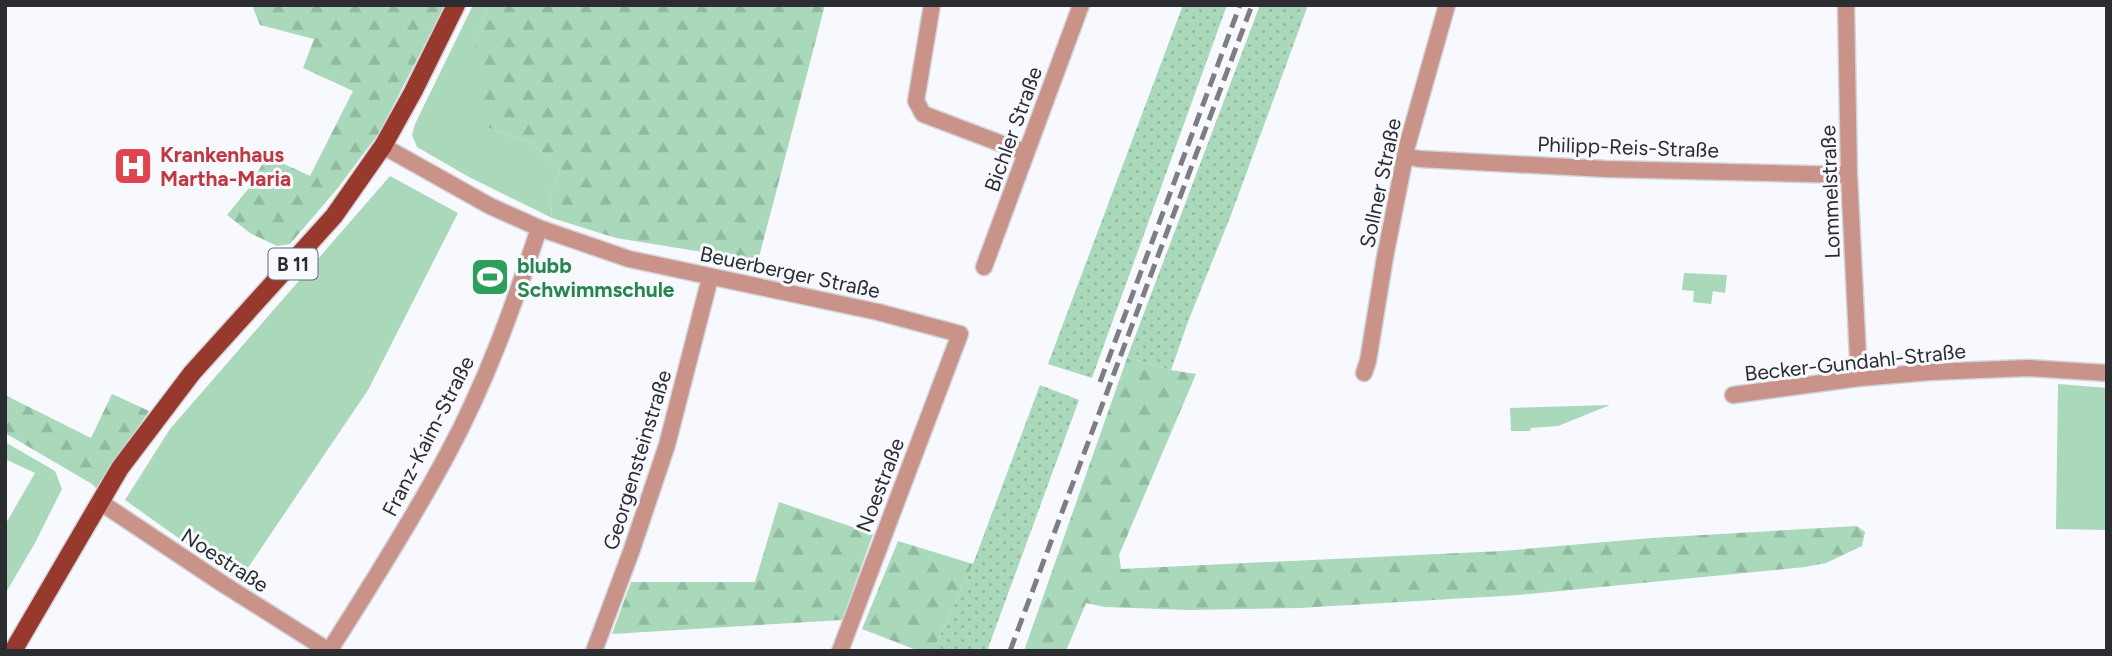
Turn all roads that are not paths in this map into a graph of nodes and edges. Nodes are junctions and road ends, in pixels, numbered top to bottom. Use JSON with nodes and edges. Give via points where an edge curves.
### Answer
{"nodes":[{"id":1,"x":456,"y":5,"type":"edge"},
{"id":2,"x":932,"y":5,"type":"edge"},
{"id":3,"x":1082,"y":5,"type":"edge"},
{"id":4,"x":1447,"y":5,"type":"edge"},
{"id":5,"x":1846,"y":5,"type":"edge"},
{"id":6,"x":383,"y":146,"type":"junction"},
{"id":7,"x":1026,"y":153,"type":"junction"},
{"id":8,"x":1405,"y":156,"type":"junction"},
{"id":9,"x":1849,"y":175,"type":"junction"},
{"id":10,"x":539,"y":228,"type":"junction"},
{"id":11,"x":984,"y":267,"type":"dead end"},
{"id":12,"x":710,"y":278,"type":"junction"},
{"id":13,"x":960,"y":334,"type":"joint"},
{"id":14,"x":1364,"y":373,"type":"dead end"},
{"id":15,"x":2107,"y":373,"type":"edge"},
{"id":16,"x":1859,"y":378,"type":"junction"},
{"id":17,"x":1733,"y":396,"type":"dead end"},
{"id":18,"x":100,"y":502,"type":"junction"},
{"id":19,"x":13,"y":651,"type":"edge"},
{"id":20,"x":329,"y":651,"type":"edge"},
{"id":21,"x":594,"y":651,"type":"edge"},
{"id":22,"x":840,"y":651,"type":"edge"}],
"edges":[{"from":1,"to":6,"type":"main road","number":"B 11"},
{"from":2,"to":7,"type":"street","via":[[916,101],[923,114]]},
{"from":3,"to":7,"type":"street","name":"Bichler Straße"},
{"from":4,"to":8,"type":"street","name":"Sollner Straße"},
{"from":5,"to":9,"type":"street","name":"Lommelstraße"},
{"from":6,"to":10,"type":"street","name":"Beuerberger Straße"},
{"from":6,"to":18,"type":"main road","number":"B 11","via":[[334,216],[191,373]]},
{"from":7,"to":11,"type":"street","name":"Bichler Straße"},
{"from":8,"to":9,"type":"street","name":"Philipp-Reis-Straße","via":[[1606,169]]},
{"from":8,"to":14,"type":"street","name":"Sollner Straße"},
{"from":9,"to":16,"type":"street","name":"Lommelstraße"},
{"from":10,"to":12,"type":"street","name":"Beuerberger Straße","via":[[629,259]]},
{"from":10,"to":20,"type":"street","name":"Franz-Kaim-Straße","via":[[493,355],[448,453]]},
{"from":12,"to":13,"type":"street","name":"Beuerberger Straße"},
{"from":12,"to":21,"type":"street","name":"Georgensteinstraße","via":[[667,445]]},
{"from":13,"to":22,"type":"street","name":"Noestraße"},
{"from":15,"to":16,"type":"street","name":"Becker-Gundahl-Straße","via":[[2028,368]]},
{"from":16,"to":17,"type":"street","name":"Becker-Gundahl-Straße"},
{"from":18,"to":19,"type":"main road","number":"B 11"},
{"from":18,"to":20,"type":"street","name":"Noestraße"}]}
